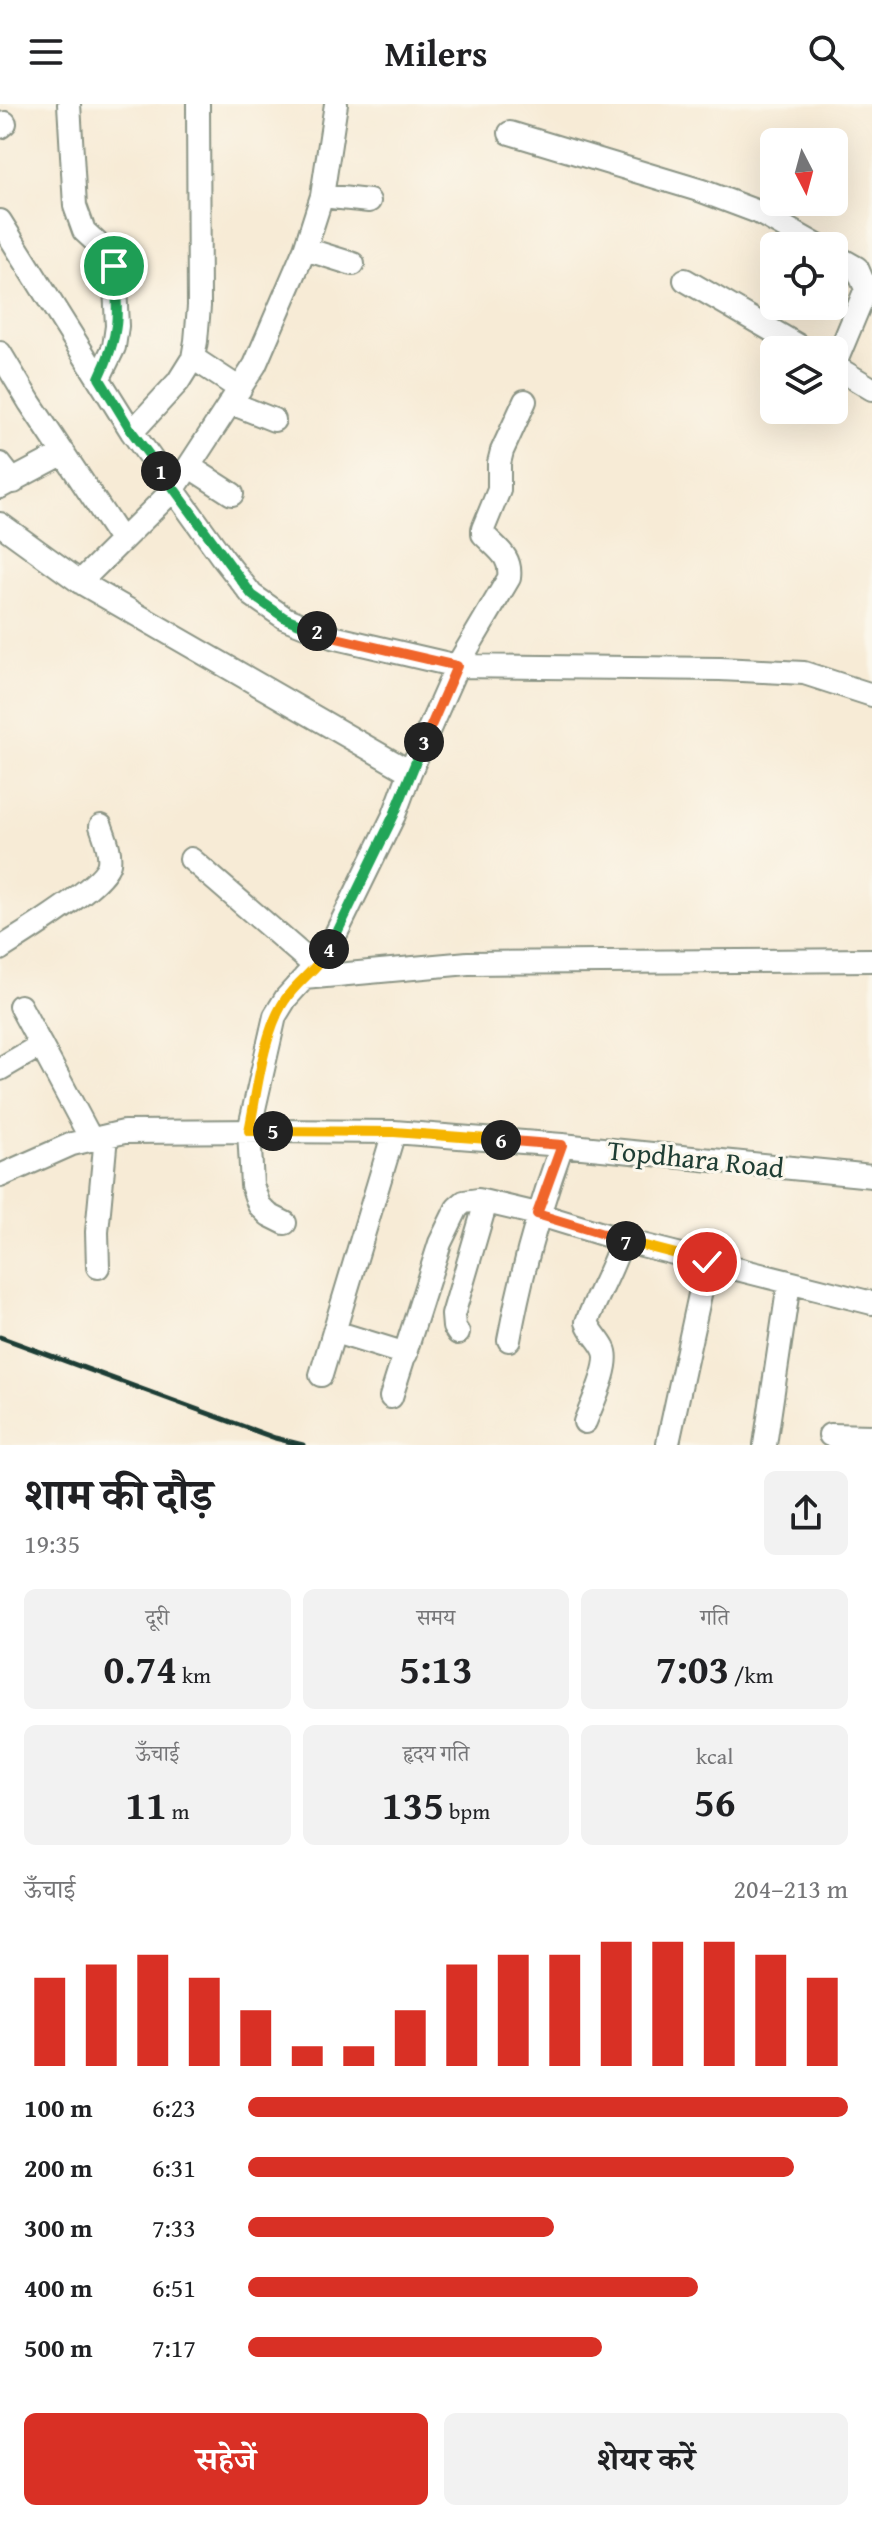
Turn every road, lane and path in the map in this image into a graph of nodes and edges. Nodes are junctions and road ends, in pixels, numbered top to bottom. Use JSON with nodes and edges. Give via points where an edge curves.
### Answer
{"nodes":[{"id":1,"x":69,"y":104,"type":"edge"},
{"id":2,"x":198,"y":104,"type":"edge"},
{"id":3,"x":336,"y":104,"type":"edge"},
{"id":4,"x":510,"y":133,"type":"dead end"},
{"id":5,"x":322,"y":196,"type":"junction"},
{"id":6,"x":369,"y":201,"type":"dead end"},
{"id":7,"x":0,"y":221,"type":"edge"},
{"id":8,"x":793,"y":232,"type":"edge"},
{"id":9,"x":305,"y":249,"type":"junction"},
{"id":10,"x":848,"y":263,"type":"edge"},
{"id":11,"x":353,"y":264,"type":"dead end"},
{"id":12,"x":685,"y":280,"type":"dead end"},
{"id":13,"x":782,"y":336,"type":"edge"},
{"id":14,"x":846,"y":336,"type":"edge"},
{"id":15,"x":0,"y":353,"type":"edge"},
{"id":16,"x":193,"y":358,"type":"junction"},
{"id":17,"x":848,"y":374,"type":"edge"},
{"id":18,"x":99,"y":378,"type":"junction"},
{"id":19,"x":872,"y":389,"type":"edge"},
{"id":20,"x":236,"y":396,"type":"junction"},
{"id":21,"x":525,"y":401,"type":"dead end"},
{"id":22,"x":274,"y":420,"type":"dead end"},
{"id":23,"x":132,"y":432,"type":"junction"},
{"id":24,"x":64,"y":453,"type":"junction"},
{"id":25,"x":190,"y":467,"type":"junction"},
{"id":26,"x":5,"y":478,"type":"edge"},
{"id":27,"x":174,"y":489,"type":"junction"},
{"id":28,"x":232,"y":494,"type":"dead end"},
{"id":29,"x":0,"y":524,"type":"edge"},
{"id":30,"x":121,"y":540,"type":"junction"},
{"id":31,"x":80,"y":582,"type":"junction"},
{"id":32,"x":457,"y":666,"type":"junction"},
{"id":33,"x":872,"y":695,"type":"edge"},
{"id":34,"x":410,"y":772,"type":"junction"},
{"id":35,"x":101,"y":826,"type":"dead end"},
{"id":36,"x":191,"y":859,"type":"dead end"},
{"id":37,"x":0,"y":949,"type":"edge"},
{"id":38,"x":872,"y":960,"type":"edge"},
{"id":39,"x":310,"y":973,"type":"junction"},
{"id":40,"x":20,"y":1006,"type":"dead end"},
{"id":41,"x":41,"y":1045,"type":"junction"},
{"id":42,"x":0,"y":1069,"type":"edge"},
{"id":43,"x":249,"y":1131,"type":"junction"},
{"id":44,"x":394,"y":1132,"type":"junction"},
{"id":45,"x":99,"y":1138,"type":"junction"},
{"id":46,"x":562,"y":1145,"type":"junction"},
{"id":47,"x":0,"y":1176,"type":"edge"},
{"id":48,"x":872,"y":1176,"type":"edge"},
{"id":49,"x":486,"y":1202,"type":"junction"},
{"id":50,"x":537,"y":1214,"type":"junction"},
{"id":51,"x":285,"y":1223,"type":"dead end"},
{"id":52,"x":622,"y":1240,"type":"junction"},
{"id":53,"x":707,"y":1262,"type":"junction"},
{"id":54,"x":98,"y":1267,"type":"dead end"},
{"id":55,"x":789,"y":1283,"type":"junction"},
{"id":56,"x":872,"y":1303,"type":"edge"},
{"id":57,"x":335,"y":1332,"type":"junction"},
{"id":58,"x":458,"y":1333,"type":"dead end"},
{"id":59,"x":509,"y":1340,"type":"dead end"},
{"id":60,"x":406,"y":1354,"type":"junction"},
{"id":61,"x":321,"y":1375,"type":"dead end"},
{"id":62,"x":391,"y":1397,"type":"dead end"},
{"id":63,"x":585,"y":1422,"type":"dead end"},
{"id":64,"x":830,"y":1435,"type":"dead end"},
{"id":65,"x":872,"y":1436,"type":"edge"},
{"id":66,"x":668,"y":1443,"type":"dead end"},
{"id":67,"x":765,"y":1445,"type":"edge"}],
"edges":[{"from":1,"to":18,"type":"street","via":[[78,219],[110,255],[117,289],[114,347]]},
{"from":2,"to":16,"type":"street","via":[[199,306]]},
{"from":3,"to":5,"type":"street"},
{"from":4,"to":8,"type":"street","via":[[702,191]]},
{"from":5,"to":6,"type":"street"},
{"from":5,"to":9,"type":"street"},
{"from":7,"to":18,"type":"street"},
{"from":9,"to":11,"type":"street"},
{"from":9,"to":20,"type":"street","via":[[255,365]]},
{"from":10,"to":14,"type":"street","via":[[857,268],[866,289]]},
{"from":12,"to":13,"type":"street"},
{"from":15,"to":24,"type":"street"},
{"from":16,"to":20,"type":"street"},
{"from":16,"to":23,"type":"street"},
{"from":17,"to":19,"type":"street"},
{"from":18,"to":23,"type":"street"},
{"from":20,"to":22,"type":"street"},
{"from":20,"to":25,"type":"street"},
{"from":21,"to":32,"type":"street","via":[[502,451],[499,490],[483,529],[505,555],[509,578]]},
{"from":23,"to":27,"type":"street"},
{"from":24,"to":26,"type":"street"},
{"from":24,"to":30,"type":"street"},
{"from":25,"to":27,"type":"street"},
{"from":25,"to":28,"type":"street"},
{"from":27,"to":30,"type":"street"},
{"from":27,"to":32,"type":"street","via":[[252,595],[285,618],[332,637]]},
{"from":29,"to":31,"type":"street"},
{"from":30,"to":31,"type":"street"},
{"from":31,"to":34,"type":"street"},
{"from":32,"to":33,"type":"street","via":[[804,673]]},
{"from":32,"to":34,"type":"street"},
{"from":34,"to":39,"type":"street","via":[[369,869],[326,954]]},
{"from":35,"to":37,"type":"street","via":[[109,866],[97,882]]},
{"from":36,"to":39,"type":"street"},
{"from":38,"to":39,"type":"street","via":[[468,963]]},
{"from":39,"to":43,"type":"street","via":[[275,1016]]},
{"from":40,"to":41,"type":"street"},
{"from":41,"to":42,"type":"street"},
{"from":41,"to":45,"type":"street"},
{"from":43,"to":44,"type":"street","name":"Topdhara Road"},
{"from":43,"to":45,"type":"street","name":"Topdhara Road","via":[[124,1132]]},
{"from":43,"to":51,"type":"street","via":[[252,1185],[259,1205]]},
{"from":44,"to":46,"type":"street","name":"Topdhara Road"},
{"from":44,"to":57,"type":"street"},
{"from":45,"to":47,"type":"street","name":"Topdhara Road","via":[[72,1144]]},
{"from":45,"to":54,"type":"street"},
{"from":46,"to":48,"type":"street","name":"Topdhara Road"},
{"from":46,"to":50,"type":"street"},
{"from":49,"to":50,"type":"street"},
{"from":49,"to":58,"type":"street","via":[[453,1315]]},
{"from":49,"to":60,"type":"street","via":[[464,1202],[457,1208],[440,1243]]},
{"from":50,"to":52,"type":"street"},
{"from":50,"to":59,"type":"street"},
{"from":52,"to":53,"type":"street"},
{"from":52,"to":63,"type":"street","via":[[587,1322],[607,1363]]},
{"from":53,"to":55,"type":"street"},
{"from":53,"to":66,"type":"street"},
{"from":55,"to":56,"type":"street"},
{"from":55,"to":67,"type":"street"},
{"from":57,"to":60,"type":"street"},
{"from":57,"to":61,"type":"street"},
{"from":60,"to":62,"type":"street"},
{"from":64,"to":65,"type":"street"}]}
